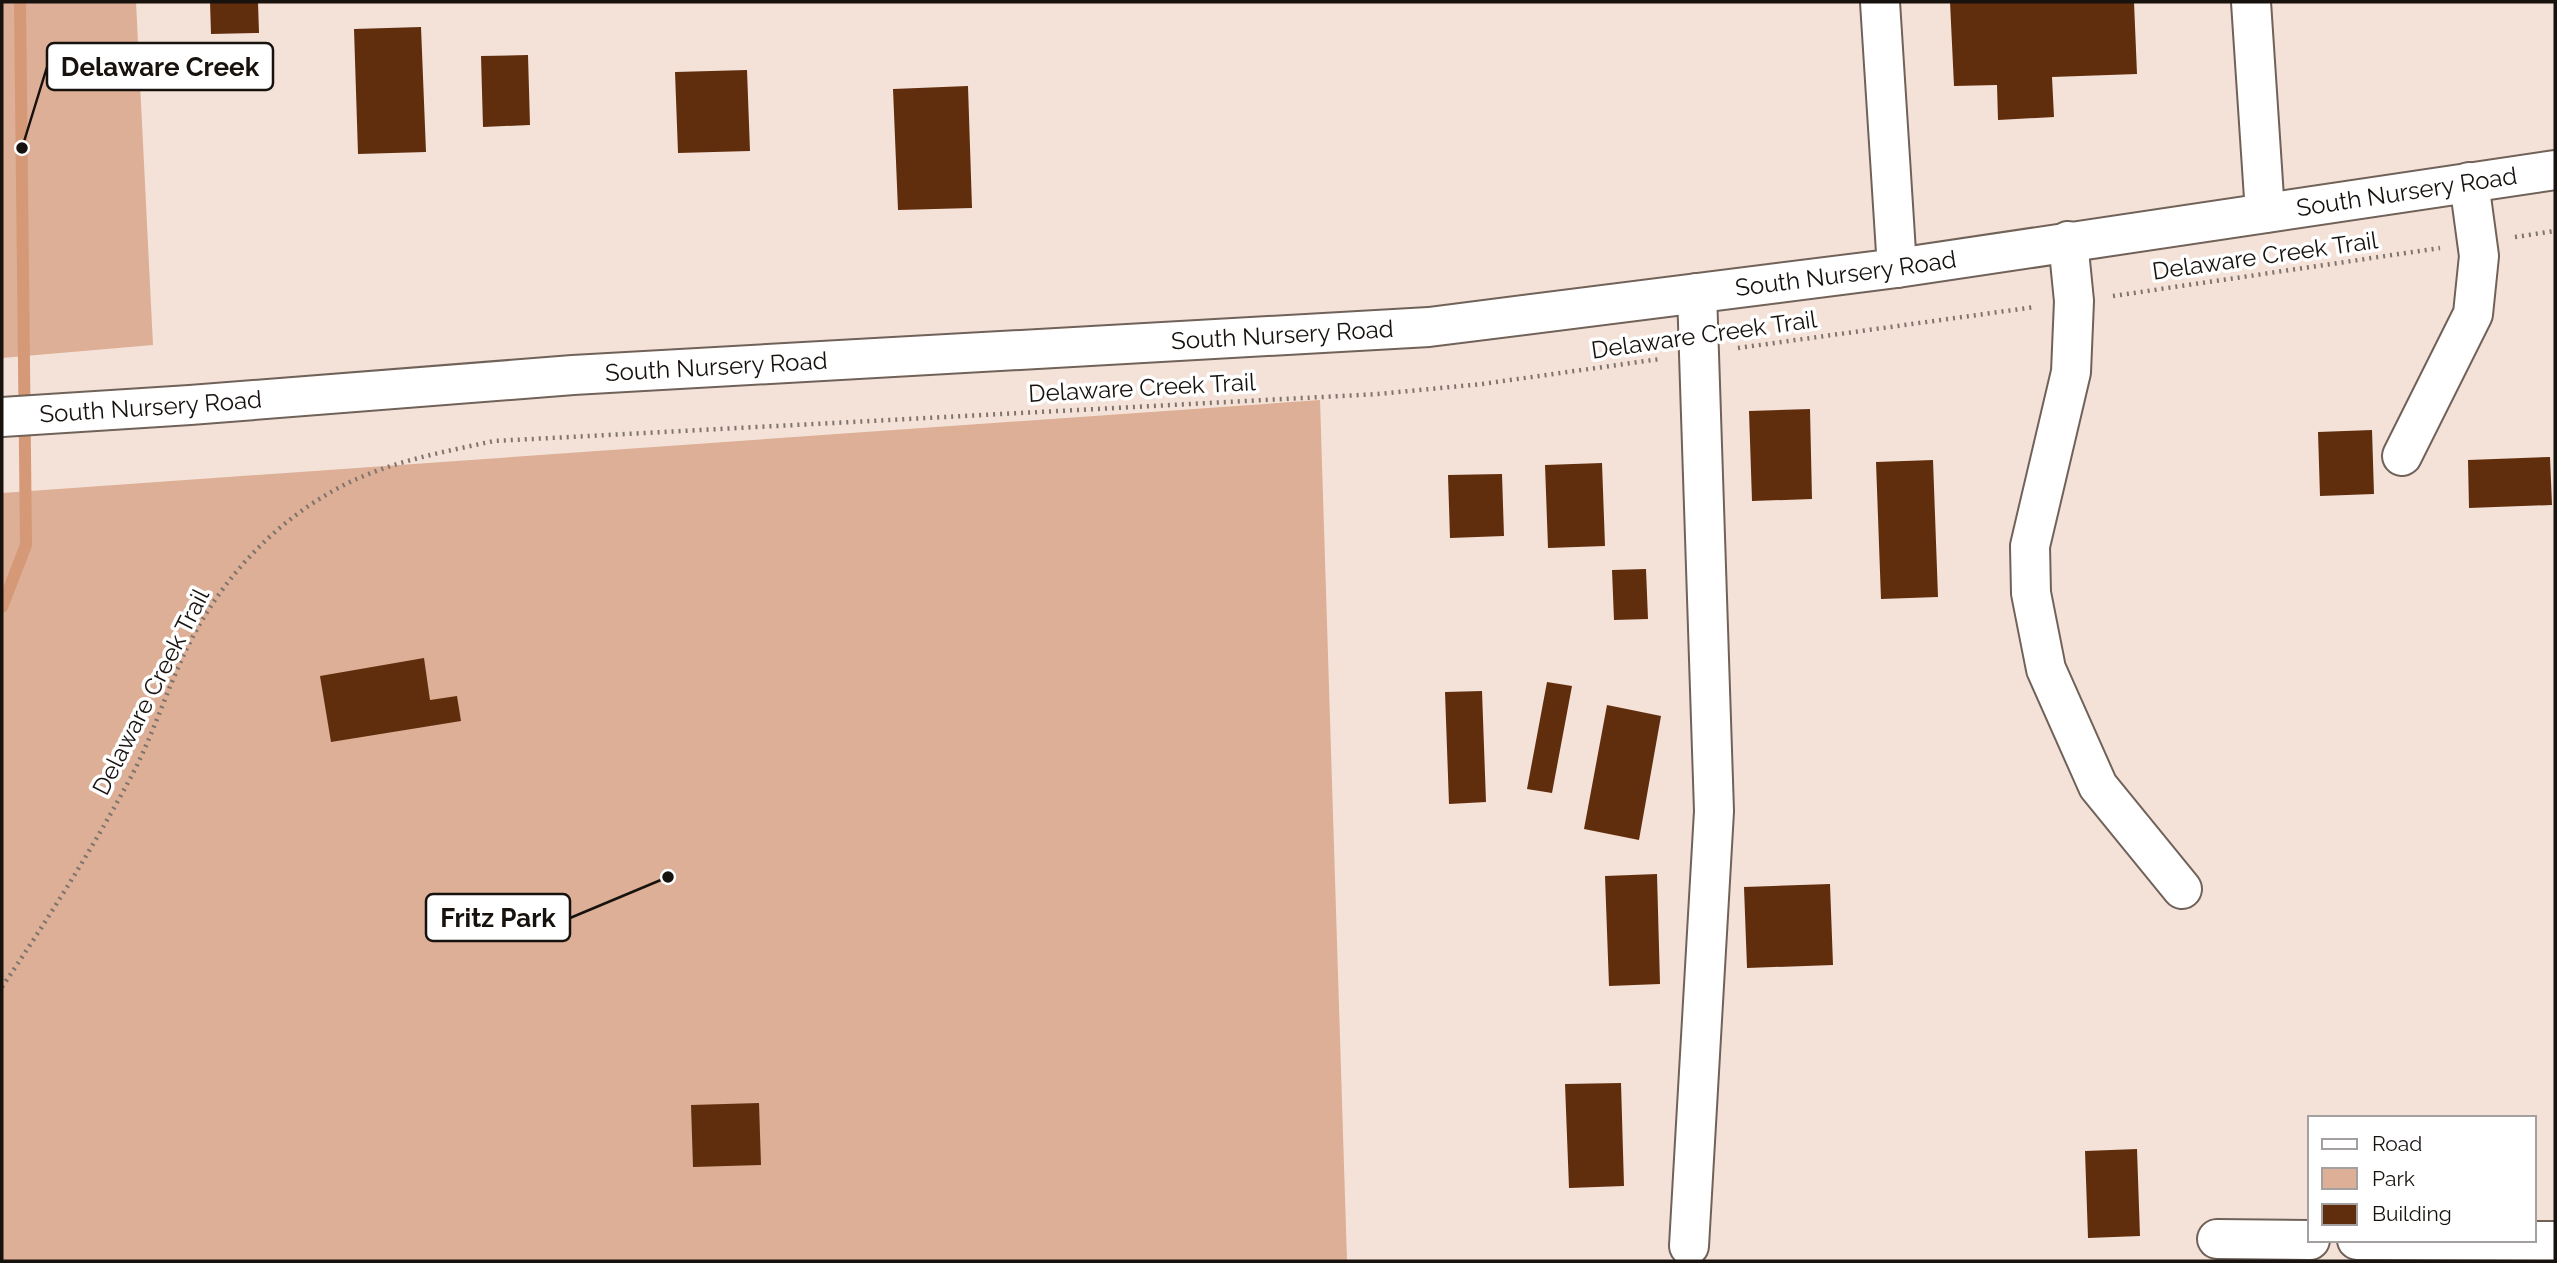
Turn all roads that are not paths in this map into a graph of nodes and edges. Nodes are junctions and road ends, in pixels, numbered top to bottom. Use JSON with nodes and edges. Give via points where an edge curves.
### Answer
{"nodes":[{"id":1,"x":1880,"y":2,"type":"edge"},
{"id":2,"x":2251,"y":2,"type":"edge"},
{"id":3,"x":2555,"y":170,"type":"edge"},
{"id":4,"x":2469,"y":182,"type":"junction"},
{"id":5,"x":2265,"y":213,"type":"junction"},
{"id":6,"x":2068,"y":241,"type":"junction"},
{"id":7,"x":1898,"y":268,"type":"junction"},
{"id":8,"x":1698,"y":293,"type":"junction"},
{"id":9,"x":2,"y":417,"type":"edge"},
{"id":10,"x":2402,"y":456,"type":"dead end"},
{"id":11,"x":2182,"y":889,"type":"dead end"},
{"id":12,"x":2217,"y":1239,"type":"dead end"},
{"id":13,"x":2308,"y":1240,"type":"edge"},
{"id":14,"x":2536,"y":1241,"type":"edge"},
{"id":15,"x":2555,"y":1241,"type":"edge"},
{"id":16,"x":1689,"y":1247,"type":"dead end"}],
"edges":[{"from":1,"to":7,"type":"street"},
{"from":2,"to":5,"type":"street"},
{"from":3,"to":4,"type":"street","name":"South Nursery Road"},
{"from":4,"to":5,"type":"street","name":"South Nursery Road"},
{"from":4,"to":10,"type":"street","via":[[2479,256],[2473,314]]},
{"from":5,"to":6,"type":"street","name":"South Nursery Road"},
{"from":6,"to":7,"type":"street","name":"South Nursery Road"},
{"from":6,"to":11,"type":"street","via":[[2074,301],[2071,372],[2030,546],[2031,593],[2046,669],[2098,786]]},
{"from":7,"to":8,"type":"street","name":"South Nursery Road"},
{"from":8,"to":9,"type":"street","name":"South Nursery Road","via":[[1429,327],[586,374]]},
{"from":8,"to":16,"type":"street","via":[[1714,811]]},
{"from":12,"to":13,"type":"street"},
{"from":14,"to":15,"type":"street"}]}
